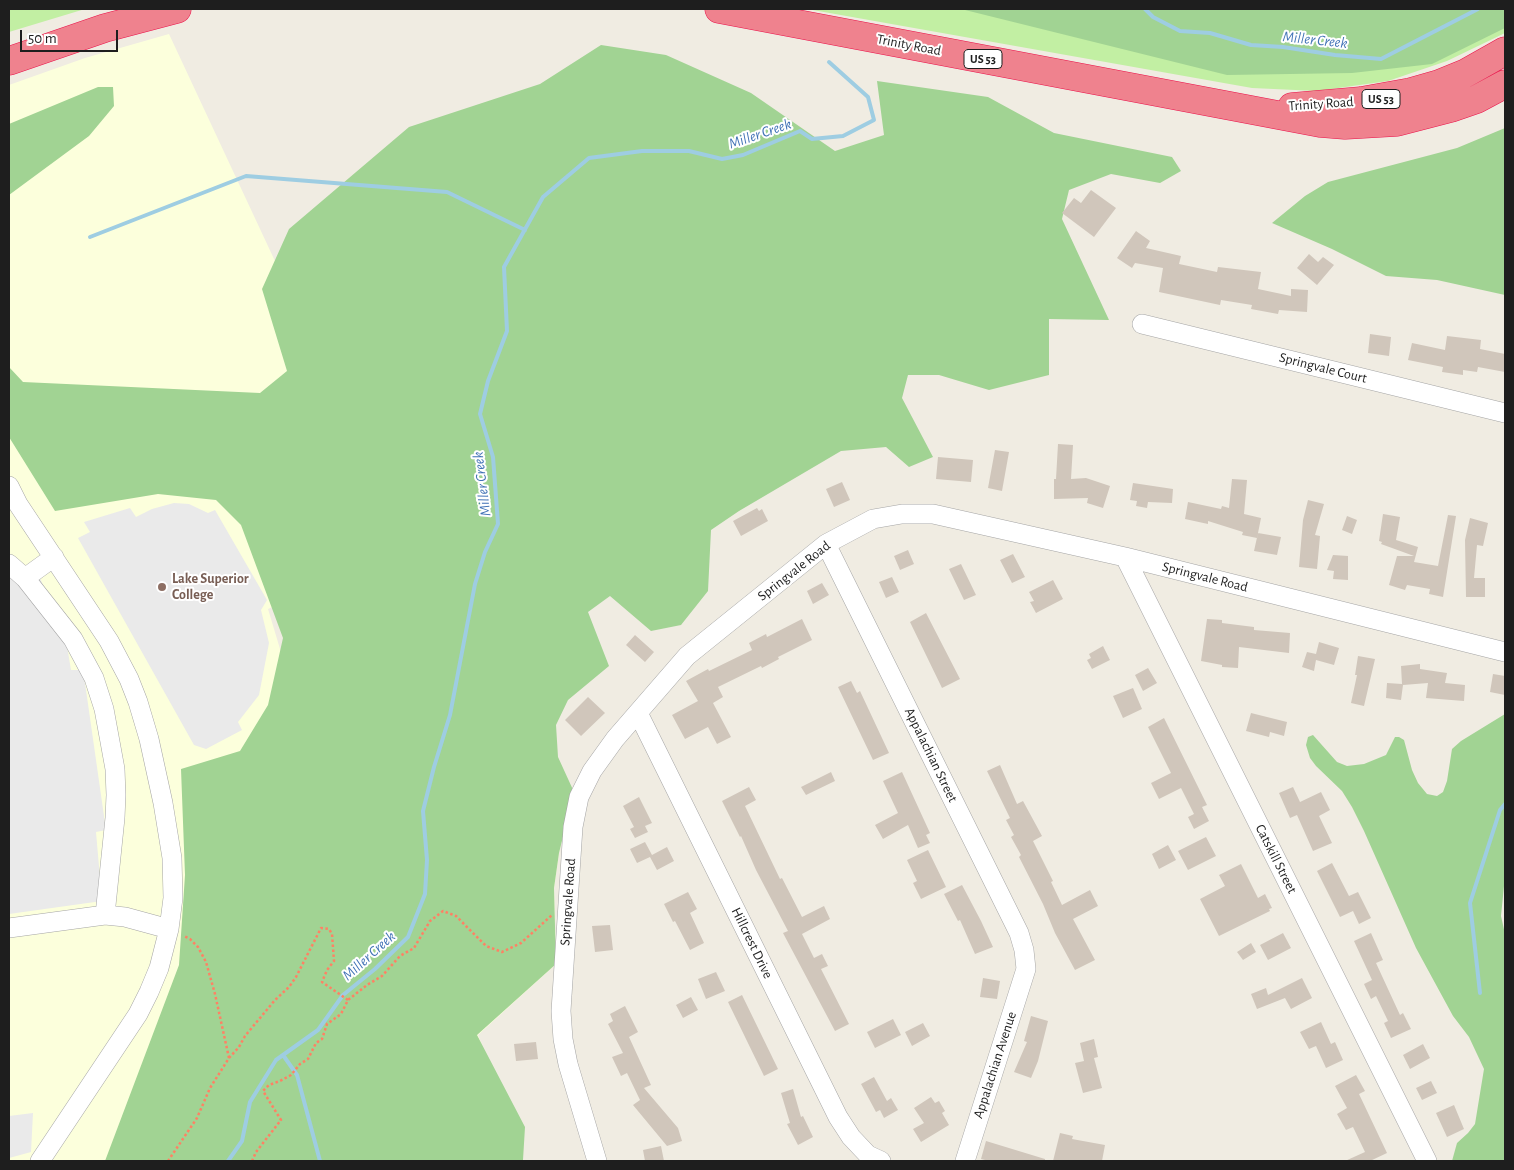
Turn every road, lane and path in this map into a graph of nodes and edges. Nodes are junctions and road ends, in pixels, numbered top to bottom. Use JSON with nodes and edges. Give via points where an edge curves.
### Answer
{"nodes":[{"id":1,"x":178,"y":9,"type":"edge"},
{"id":2,"x":719,"y":9,"type":"edge"},
{"id":3,"x":1505,"y":51,"type":"edge"},
{"id":4,"x":9,"y":61,"type":"edge"},
{"id":5,"x":1505,"y":84,"type":"edge"},
{"id":6,"x":1247,"y":108,"type":"junction"},
{"id":7,"x":1142,"y":324,"type":"dead end"},
{"id":8,"x":1505,"y":413,"type":"edge"},
{"id":9,"x":9,"y":486,"type":"edge"},
{"id":10,"x":826,"y":544,"type":"junction"},
{"id":11,"x":54,"y":557,"type":"junction"},
{"id":12,"x":1125,"y":558,"type":"junction"},
{"id":13,"x":9,"y":564,"type":"edge"},
{"id":14,"x":25,"y":578,"type":"junction"},
{"id":15,"x":1505,"y":652,"type":"edge"},
{"id":16,"x":638,"y":713,"type":"junction"},
{"id":17,"x":568,"y":902,"type":"junction"},
{"id":18,"x":105,"y":915,"type":"junction"},
{"id":19,"x":9,"y":928,"type":"edge"},
{"id":20,"x":169,"y":929,"type":"junction"},
{"id":21,"x":1026,"y":969,"type":"joint"},
{"id":22,"x":348,"y":1000,"type":"junction"},
{"id":23,"x":229,"y":1058,"type":"junction"},
{"id":24,"x":40,"y":1161,"type":"edge"},
{"id":25,"x":168,"y":1161,"type":"edge"},
{"id":26,"x":252,"y":1161,"type":"edge"},
{"id":27,"x":596,"y":1161,"type":"edge"},
{"id":28,"x":881,"y":1161,"type":"edge"},
{"id":29,"x":965,"y":1161,"type":"edge"},
{"id":30,"x":1427,"y":1161,"type":"edge"}],
"edges":[{"from":1,"to":4,"type":"highway","via":[[105,28]]},
{"from":2,"to":6,"type":"highway","name":"Trinity Road","number":"US 53"},
{"from":3,"to":6,"type":"highway","name":"Trinity Road","number":"US 53","via":[[1466,74],[1389,97],[1333,104]]},
{"from":5,"to":6,"type":"highway","name":"Trinity Road","number":"US 53","via":[[1451,108],[1380,123],[1320,123]]},
{"from":7,"to":8,"type":"street","name":"Springvale Court"},
{"from":9,"to":11,"type":"street"},
{"from":10,"to":12,"type":"street","name":"Springvale Road","via":[[873,519],[902,514],[933,514]]},
{"from":10,"to":16,"type":"street","name":"Springvale Road","via":[[687,656]]},
{"from":10,"to":21,"type":"street","name":"Appalachian Street","via":[[1019,933]]},
{"from":11,"to":14,"type":"street"},
{"from":11,"to":20,"type":"street","via":[[109,641],[129,679],[143,716],[170,845],[173,898]]},
{"from":12,"to":15,"type":"street","name":"Springvale Road"},
{"from":12,"to":30,"type":"street","name":"Catskill Street"},
{"from":13,"to":14,"type":"street"},
{"from":14,"to":18,"type":"street","via":[[73,639],[94,678],[104,710],[115,769],[116,794]]},
{"from":16,"to":17,"type":"street","name":"Springvale Road","via":[[592,771],[579,798],[573,827]]},
{"from":16,"to":28,"type":"street","name":"Hillcrest Drive","via":[[838,1117],[862,1149]]},
{"from":17,"to":22,"type":"path","via":[[521,943],[502,952],[486,946],[456,916],[443,911],[430,921],[414,948]]},
{"from":17,"to":27,"type":"street","name":"Springvale Road","via":[[561,1011],[563,1039]]},
{"from":18,"to":19,"type":"street"},
{"from":18,"to":20,"type":"street","via":[[124,916]]},
{"from":20,"to":23,"type":"path","via":[[190,939],[206,962]]},
{"from":20,"to":24,"type":"street","via":[[158,968],[138,1014]]},
{"from":21,"to":29,"type":"street","name":"Appalachian Avenue"},
{"from":22,"to":23,"type":"path","via":[[322,982],[334,961],[332,934],[329,929],[321,928],[289,987]]},
{"from":22,"to":26,"type":"path","via":[[342,1014],[327,1024],[322,1039],[316,1043],[308,1059],[263,1091],[281,1120]]},
{"from":23,"to":25,"type":"path","via":[[210,1088],[197,1118]]}]}
